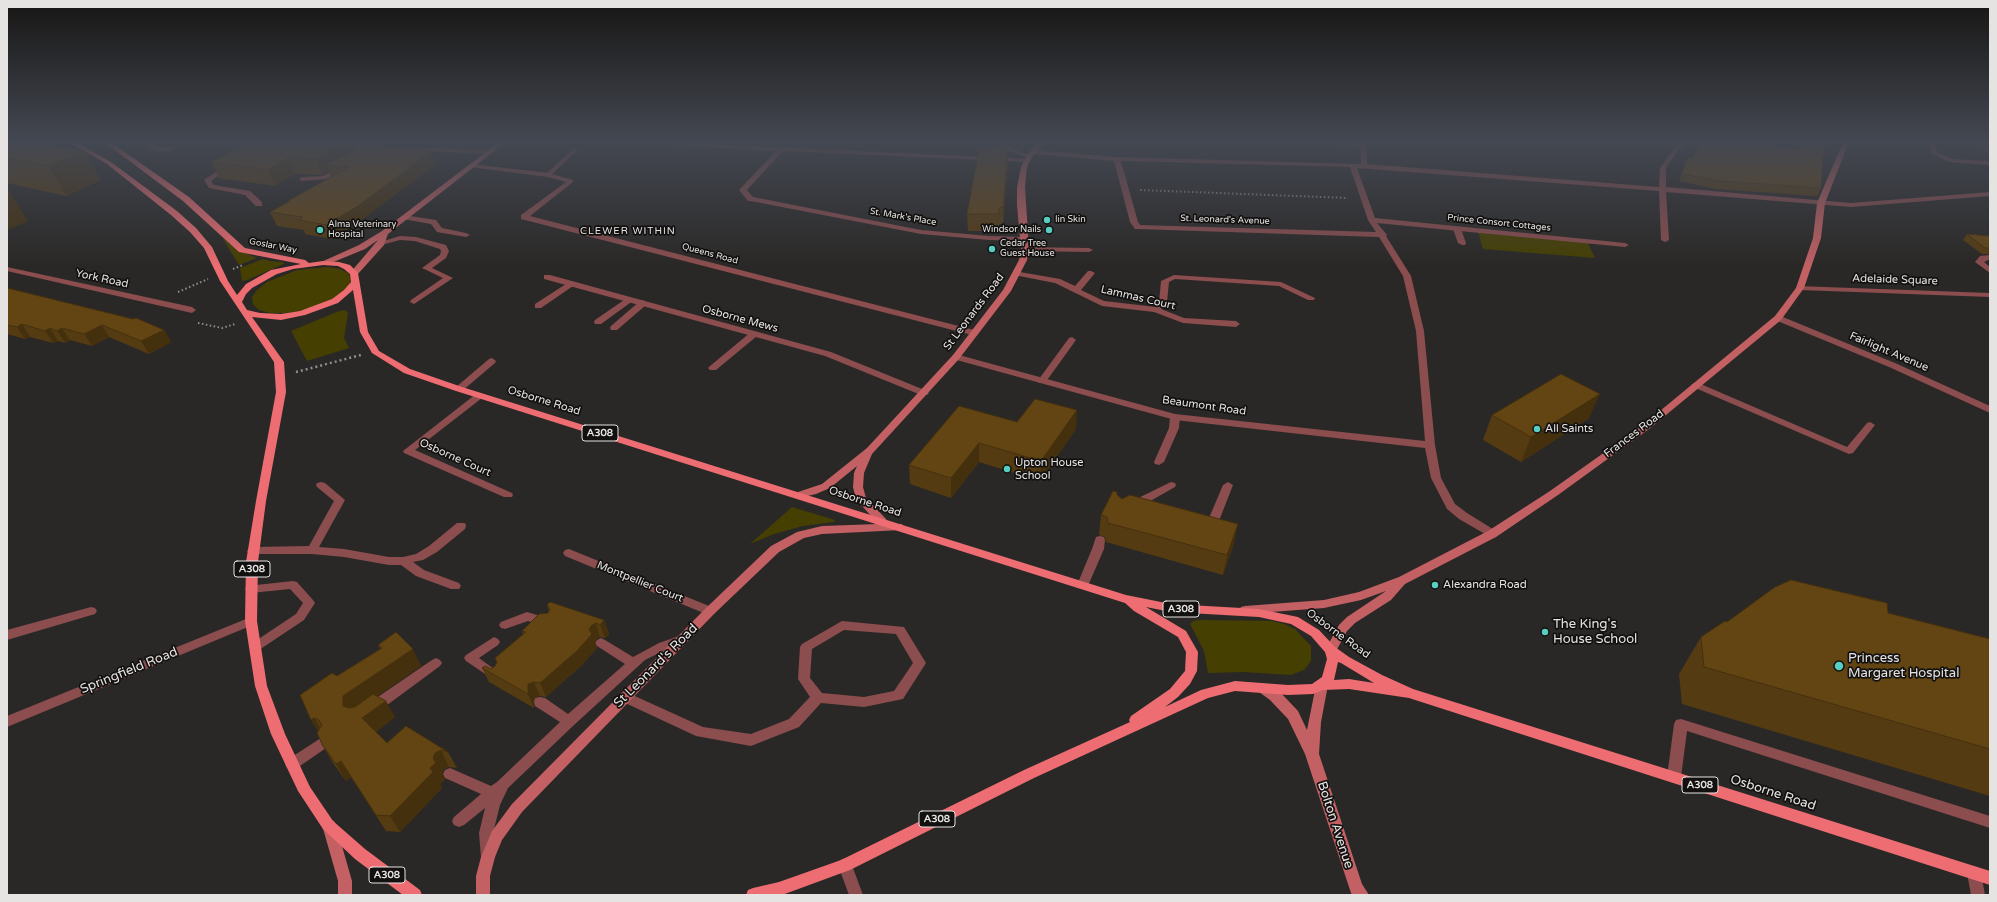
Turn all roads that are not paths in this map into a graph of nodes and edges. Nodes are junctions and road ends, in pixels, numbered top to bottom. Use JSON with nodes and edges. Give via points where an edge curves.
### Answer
{"nodes":[{"id":1,"x":136,"y":184,"type":"edge"},
{"id":2,"x":165,"y":184,"type":"edge"},
{"id":3,"x":209,"y":184,"type":"edge"},
{"id":4,"x":449,"y":184,"type":"edge"},
{"id":5,"x":567,"y":184,"type":"edge"},
{"id":6,"x":748,"y":184,"type":"edge"},
{"id":7,"x":1022,"y":184,"type":"edge"},
{"id":8,"x":1125,"y":184,"type":"edge"},
{"id":9,"x":1360,"y":184,"type":"edge"},
{"id":10,"x":1598,"y":184,"type":"edge"},
{"id":11,"x":1662,"y":184,"type":"edge"},
{"id":12,"x":1829,"y":184,"type":"edge"},
{"id":13,"x":1662,"y":189,"type":"junction"},
{"id":14,"x":1990,"y":194,"type":"edge"},
{"id":15,"x":1821,"y":203,"type":"junction"},
{"id":16,"x":259,"y":204,"type":"dead end"},
{"id":17,"x":406,"y":217,"type":"junction"},
{"id":18,"x":1372,"y":220,"type":"junction"},
{"id":19,"x":1457,"y":229,"type":"junction"},
{"id":20,"x":385,"y":234,"type":"junction"},
{"id":21,"x":466,"y":235,"type":"dead end"},
{"id":22,"x":1383,"y":235,"type":"junction"},
{"id":23,"x":1025,"y":238,"type":"junction"},
{"id":24,"x":1665,"y":240,"type":"dead end"},
{"id":25,"x":381,"y":243,"type":"junction"},
{"id":26,"x":1462,"y":243,"type":"dead end"},
{"id":27,"x":1625,"y":245,"type":"dead end"},
{"id":28,"x":1025,"y":249,"type":"junction"},
{"id":29,"x":1089,"y":250,"type":"dead end"},
{"id":30,"x":1990,"y":257,"type":"edge"},
{"id":31,"x":323,"y":263,"type":"junction"},
{"id":32,"x":310,"y":264,"type":"junction"},
{"id":33,"x":7,"y":269,"type":"edge"},
{"id":34,"x":1990,"y":271,"type":"edge"},
{"id":35,"x":1017,"y":273,"type":"junction"},
{"id":36,"x":1092,"y":273,"type":"dead end"},
{"id":37,"x":547,"y":277,"type":"dead end"},
{"id":38,"x":354,"y":278,"type":"junction"},
{"id":39,"x":572,"y":284,"type":"junction"},
{"id":40,"x":1800,"y":288,"type":"junction"},
{"id":41,"x":1076,"y":290,"type":"junction"},
{"id":42,"x":1990,"y":295,"type":"edge"},
{"id":43,"x":1311,"y":298,"type":"dead end"},
{"id":44,"x":630,"y":300,"type":"junction"},
{"id":45,"x":414,"y":302,"type":"dead end"},
{"id":46,"x":642,"y":303,"type":"junction"},
{"id":47,"x":538,"y":306,"type":"dead end"},
{"id":48,"x":192,"y":310,"type":"dead end"},
{"id":49,"x":1156,"y":310,"type":"junction"},
{"id":50,"x":243,"y":311,"type":"junction"},
{"id":51,"x":1778,"y":318,"type":"junction"},
{"id":52,"x":598,"y":322,"type":"dead end"},
{"id":53,"x":1236,"y":324,"type":"dead end"},
{"id":54,"x":614,"y":328,"type":"dead end"},
{"id":55,"x":975,"y":333,"type":"junction"},
{"id":56,"x":754,"y":334,"type":"junction"},
{"id":57,"x":1072,"y":340,"type":"dead end"},
{"id":58,"x":956,"y":357,"type":"junction"},
{"id":59,"x":492,"y":361,"type":"dead end"},
{"id":60,"x":713,"y":368,"type":"dead end"},
{"id":61,"x":1042,"y":381,"type":"junction"},
{"id":62,"x":1696,"y":385,"type":"junction"},
{"id":63,"x":459,"y":389,"type":"junction"},
{"id":64,"x":924,"y":392,"type":"junction"},
{"id":65,"x":479,"y":396,"type":"junction"},
{"id":66,"x":1990,"y":410,"type":"edge"},
{"id":67,"x":1175,"y":416,"type":"junction"},
{"id":68,"x":1870,"y":425,"type":"dead end"},
{"id":69,"x":1430,"y":445,"type":"junction"},
{"id":70,"x":871,"y":450,"type":"junction"},
{"id":71,"x":1159,"y":462,"type":"dead end"},
{"id":72,"x":321,"y":485,"type":"dead end"},
{"id":73,"x":1171,"y":485,"type":"dead end"},
{"id":74,"x":1228,"y":485,"type":"dead end"},
{"id":75,"x":508,"y":495,"type":"dead end"},
{"id":76,"x":799,"y":495,"type":"junction"},
{"id":77,"x":1138,"y":503,"type":"junction"},
{"id":78,"x":1153,"y":507,"type":"edge"},
{"id":79,"x":1126,"y":510,"type":"edge"},
{"id":80,"x":1198,"y":519,"type":"edge"},
{"id":81,"x":882,"y":522,"type":"junction"},
{"id":82,"x":461,"y":526,"type":"dead end"},
{"id":83,"x":898,"y":527,"type":"junction"},
{"id":84,"x":1492,"y":534,"type":"junction"},
{"id":85,"x":1100,"y":540,"type":"dead end"},
{"id":86,"x":312,"y":550,"type":"junction"},
{"id":87,"x":253,"y":551,"type":"junction"},
{"id":88,"x":569,"y":554,"type":"dead end"},
{"id":89,"x":403,"y":561,"type":"junction"},
{"id":90,"x":1401,"y":581,"type":"junction"},
{"id":91,"x":1083,"y":585,"type":"junction"},
{"id":92,"x":456,"y":586,"type":"dead end"},
{"id":93,"x":252,"y":588,"type":"junction"},
{"id":94,"x":1126,"y":599,"type":"junction"},
{"id":95,"x":1236,"y":610,"type":"junction"},
{"id":96,"x":91,"y":611,"type":"dead end"},
{"id":97,"x":710,"y":611,"type":"junction"},
{"id":98,"x":251,"y":621,"type":"junction"},
{"id":99,"x":548,"y":623,"type":"edge"},
{"id":100,"x":504,"y":625,"type":"dead end"},
{"id":101,"x":7,"y":635,"type":"edge"},
{"id":102,"x":682,"y":640,"type":"junction"},
{"id":103,"x":494,"y":642,"type":"dead end"},
{"id":104,"x":601,"y":643,"type":"dead end"},
{"id":105,"x":255,"y":647,"type":"junction"},
{"id":106,"x":1332,"y":650,"type":"junction"},
{"id":107,"x":436,"y":663,"type":"dead end"},
{"id":108,"x":634,"y":663,"type":"junction"},
{"id":109,"x":496,"y":676,"type":"edge"},
{"id":110,"x":1322,"y":685,"type":"junction"},
{"id":111,"x":1263,"y":688,"type":"junction"},
{"id":112,"x":1410,"y":693,"type":"junction"},
{"id":113,"x":626,"y":697,"type":"junction"},
{"id":114,"x":818,"y":698,"type":"junction"},
{"id":115,"x":540,"y":702,"type":"dead end"},
{"id":116,"x":365,"y":713,"type":"edge"},
{"id":117,"x":569,"y":721,"type":"junction"},
{"id":118,"x":7,"y":722,"type":"edge"},
{"id":119,"x":1118,"y":733,"type":"junction"},
{"id":120,"x":324,"y":742,"type":"edge"},
{"id":121,"x":1312,"y":754,"type":"junction"},
{"id":122,"x":292,"y":764,"type":"junction"},
{"id":123,"x":450,"y":774,"type":"dead end"},
{"id":124,"x":1674,"y":777,"type":"junction"},
{"id":125,"x":503,"y":784,"type":"junction"},
{"id":126,"x":492,"y":793,"type":"junction"},
{"id":127,"x":458,"y":821,"type":"dead end"},
{"id":128,"x":1990,"y":822,"type":"edge"},
{"id":129,"x":328,"y":824,"type":"junction"},
{"id":130,"x":488,"y":857,"type":"junction"},
{"id":131,"x":845,"y":865,"type":"junction"},
{"id":132,"x":1974,"y":873,"type":"junction"},
{"id":133,"x":1990,"y":878,"type":"edge"},
{"id":134,"x":345,"y":895,"type":"edge"},
{"id":135,"x":415,"y":895,"type":"edge"},
{"id":136,"x":483,"y":895,"type":"edge"},
{"id":137,"x":754,"y":895,"type":"edge"},
{"id":138,"x":856,"y":895,"type":"edge"},
{"id":139,"x":1362,"y":895,"type":"edge"},
{"id":140,"x":1978,"y":895,"type":"edge"}],
"edges":[{"from":1,"to":50,"type":"main road","number":"A308","via":[[174,213],[208,247],[224,281]]},
{"from":2,"to":32,"type":"main road","name":"Goslar Way","via":[[186,199],[242,250]]},
{"from":3,"to":16,"type":"street","via":[[211,187],[247,193]]},
{"from":4,"to":17,"type":"street"},
{"from":5,"to":55,"type":"street","name":"Queens Road","via":[[524,217]]},
{"from":6,"to":23,"type":"street","name":"St. Mark's Place","via":[[743,190],[751,199],[921,232],[989,238]]},
{"from":7,"to":23,"type":"street","name":"St Leonards Road"},
{"from":8,"to":22,"type":"street","name":"St. Leonard's Avenue","via":[[1134,222],[1138,227]]},
{"from":9,"to":18,"type":"street"},
{"from":10,"to":13,"type":"street"},
{"from":11,"to":13,"type":"street"},
{"from":12,"to":15,"type":"street","name":"Frances Road"},
{"from":13,"to":15,"type":"street"},
{"from":13,"to":24,"type":"street"},
{"from":14,"to":15,"type":"street","via":[[1850,205]]},
{"from":15,"to":40,"type":"street","name":"Frances Road","via":[[1817,238]]},
{"from":17,"to":20,"type":"street"},
{"from":17,"to":21,"type":"street","via":[[432,222],[440,230]]},
{"from":18,"to":19,"type":"street","name":"Prince Consort Cottages"},
{"from":18,"to":22,"type":"street"},
{"from":19,"to":26,"type":"street"},
{"from":19,"to":27,"type":"street","name":"Prince Consort Cottages"},
{"from":20,"to":25,"type":"street"},
{"from":20,"to":31,"type":"street","via":[[362,247]]},
{"from":22,"to":69,"type":"street","via":[[1407,276],[1420,332]]},
{"from":23,"to":28,"type":"street","name":"St Leonards Road"},
{"from":25,"to":38,"type":"street"},
{"from":25,"to":45,"type":"street","via":[[400,238],[416,239],[443,248],[443,256],[426,268],[449,278]]},
{"from":28,"to":29,"type":"street"},
{"from":28,"to":35,"type":"street","name":"St Leonards Road"},
{"from":30,"to":34,"type":"street","via":[[1979,262]]},
{"from":31,"to":32,"type":"main road"},
{"from":31,"to":38,"type":"main road","via":[[343,266]]},
{"from":32,"to":50,"type":"main road","via":[[293,266],[249,286],[242,293]]},
{"from":33,"to":48,"type":"street","name":"York Road"},
{"from":35,"to":41,"type":"street","name":"Lammas Court","via":[[1057,281]]},
{"from":35,"to":55,"type":"street","name":"St Leonards Road","via":[[1007,291]]},
{"from":36,"to":41,"type":"street"},
{"from":37,"to":39,"type":"street","name":"Osborne Mews"},
{"from":38,"to":50,"type":"main road","via":[[348,292],[335,301],[302,313],[281,317],[259,316]]},
{"from":38,"to":63,"type":"main road","name":"Osborne Road","number":"A308","via":[[364,332],[375,351],[407,371]]},
{"from":39,"to":44,"type":"street","name":"Osborne Mews"},
{"from":39,"to":47,"type":"street"},
{"from":40,"to":42,"type":"street","name":"Adelaide Square"},
{"from":40,"to":51,"type":"street","name":"Frances Road"},
{"from":41,"to":49,"type":"street","name":"Lammas Court","via":[[1102,303]]},
{"from":43,"to":49,"type":"street","via":[[1281,284],[1174,277],[1165,281],[1163,302]]},
{"from":44,"to":46,"type":"street","name":"Osborne Mews"},
{"from":44,"to":52,"type":"street"},
{"from":46,"to":54,"type":"street"},
{"from":46,"to":56,"type":"street","name":"Osborne Mews"},
{"from":49,"to":53,"type":"street","name":"Lammas Court","via":[[1183,320]]},
{"from":50,"to":87,"type":"main road","number":"A308","via":[[279,362],[281,392]]},
{"from":51,"to":62,"type":"street","name":"Frances Road"},
{"from":51,"to":66,"type":"street","name":"Fairlight Avenue","via":[[1892,365]]},
{"from":55,"to":58,"type":"street","name":"St Leonards Road"},
{"from":56,"to":60,"type":"street"},
{"from":56,"to":64,"type":"street","name":"Osborne Mews","via":[[828,354]]},
{"from":57,"to":61,"type":"street"},
{"from":58,"to":61,"type":"street","name":"Beaumont Road"},
{"from":58,"to":64,"type":"street","name":"St Leonards Road"},
{"from":59,"to":63,"type":"street"},
{"from":61,"to":67,"type":"street","name":"Beaumont Road"},
{"from":62,"to":68,"type":"street","via":[[1849,451]]},
{"from":62,"to":84,"type":"street","name":"Frances Road","via":[[1646,427]]},
{"from":63,"to":65,"type":"main road","name":"Osborne Road","number":"A308"},
{"from":64,"to":70,"type":"street","name":"St Leonards Road"},
{"from":65,"to":75,"type":"street","name":"Osborne Court","via":[[408,451]]},
{"from":65,"to":76,"type":"main road","name":"Osborne Road","number":"A308"},
{"from":67,"to":69,"type":"street","name":"Beaumont Road"},
{"from":67,"to":71,"type":"street","via":[[1174,428]]},
{"from":69,"to":84,"type":"street","via":[[1436,478],[1451,506]]},
{"from":70,"to":76,"type":"street","name":"St Leonards Road","via":[[826,486]]},
{"from":70,"to":81,"type":"street","name":"St Leonards Road","via":[[859,473],[858,487],[861,499]]},
{"from":72,"to":86,"type":"street","via":[[340,500]]},
{"from":73,"to":77,"type":"street"},
{"from":74,"to":80,"type":"street","via":[[1213,523]]},
{"from":76,"to":81,"type":"main road","name":"Osborne Road","number":"A308"},
{"from":77,"to":78,"type":"street"},
{"from":77,"to":79,"type":"street"},
{"from":81,"to":83,"type":"main road","name":"Osborne Road","number":"A308"},
{"from":82,"to":89,"type":"street","via":[[433,549],[419,557]]},
{"from":83,"to":91,"type":"main road","name":"Osborne Road","number":"A308"},
{"from":83,"to":97,"type":"street","name":"St Leonard's Road","via":[[822,530],[801,535],[774,550]]},
{"from":84,"to":90,"type":"street","name":"Frances Road"},
{"from":85,"to":91,"type":"street"},
{"from":86,"to":87,"type":"street"},
{"from":86,"to":89,"type":"street"},
{"from":87,"to":93,"type":"main road","number":"A308"},
{"from":88,"to":97,"type":"street","name":"Montpellier Court"},
{"from":89,"to":92,"type":"street","via":[[420,573]]},
{"from":90,"to":95,"type":"street","via":[[1361,596],[1324,604]]},
{"from":90,"to":106,"type":"street","name":"Frances Road","via":[[1387,597],[1351,620],[1343,628]]},
{"from":91,"to":94,"type":"main road","name":"Osborne Road","number":"A308"},
{"from":93,"to":98,"type":"main road","number":"A308"},
{"from":93,"to":105,"type":"street","via":[[293,585],[310,604],[300,617]]},
{"from":94,"to":95,"type":"main road","name":"Osborne Road","number":"A308","via":[[1171,608]]},
{"from":94,"to":119,"type":"main road","via":[[1182,634],[1192,652],[1192,661],[1191,671],[1186,680],[1174,693]]},
{"from":95,"to":106,"type":"main road","name":"Osborne Road","number":"A308","via":[[1294,620],[1315,633]]},
{"from":96,"to":101,"type":"street"},
{"from":97,"to":102,"type":"street","name":"St Leonard's Road"},
{"from":98,"to":105,"type":"main road","number":"A308"},
{"from":98,"to":118,"type":"street","name":"Springfield Road"},
{"from":99,"to":100,"type":"street","via":[[527,616]]},
{"from":102,"to":108,"type":"street","via":[[663,646]]},
{"from":102,"to":113,"type":"street","name":"St Leonard's Road"},
{"from":103,"to":109,"type":"street","via":[[470,658]]},
{"from":104,"to":108,"type":"street"},
{"from":105,"to":122,"type":"main road","number":"A308","via":[[260,686]]},
{"from":106,"to":110,"type":"main road","via":[[1330,673]]},
{"from":106,"to":112,"type":"main road","name":"Osborne Road","number":"A308","via":[[1357,667]]},
{"from":107,"to":116,"type":"street"},
{"from":108,"to":117,"type":"street"},
{"from":110,"to":111,"type":"main road","number":"A308","via":[[1302,690]]},
{"from":110,"to":112,"type":"main road","name":"Osborne Road","number":"A308","via":[[1349,684]]},
{"from":110,"to":121,"type":"street","name":"Bolton Avenue","via":[[1314,722]]},
{"from":111,"to":119,"type":"main road","number":"A308","via":[[1236,686],[1222,689]]},
{"from":111,"to":121,"type":"street","name":"Bolton Avenue","via":[[1293,715]]},
{"from":112,"to":124,"type":"main road","name":"Osborne Road","number":"A308"},
{"from":113,"to":114,"type":"street","via":[[701,732],[751,740],[794,723]]},
{"from":113,"to":130,"type":"street","name":"St Leonard's Road","via":[[517,808],[497,836]]},
{"from":114,"to":114,"type":"street","via":[[804,679],[806,647],[842,625],[900,630],[920,663],[898,695],[864,702]]},
{"from":115,"to":117,"type":"street"},
{"from":117,"to":125,"type":"street"},
{"from":119,"to":131,"type":"main road","number":"A308"},
{"from":120,"to":122,"type":"street"},
{"from":121,"to":139,"type":"street","name":"Bolton Avenue","via":[[1356,888]]},
{"from":122,"to":129,"type":"main road","number":"A308","via":[[305,791]]},
{"from":123,"to":126,"type":"street"},
{"from":124,"to":128,"type":"street","via":[[1681,724]]},
{"from":124,"to":132,"type":"main road","name":"Osborne Road","number":"A308"},
{"from":125,"to":126,"type":"street"},
{"from":125,"to":130,"type":"street","via":[[493,805],[486,833]]},
{"from":126,"to":127,"type":"street"},
{"from":129,"to":134,"type":"street","via":[[345,881]]},
{"from":129,"to":135,"type":"main road","number":"A308","via":[[360,854]]},
{"from":130,"to":136,"type":"street","name":"St Leonard's Road","via":[[483,876]]},
{"from":131,"to":137,"type":"main road","number":"A308","via":[[779,889]]},
{"from":131,"to":138,"type":"street"},
{"from":132,"to":133,"type":"main road","name":"Osborne Road","number":"A308"},
{"from":132,"to":140,"type":"street"}]}
